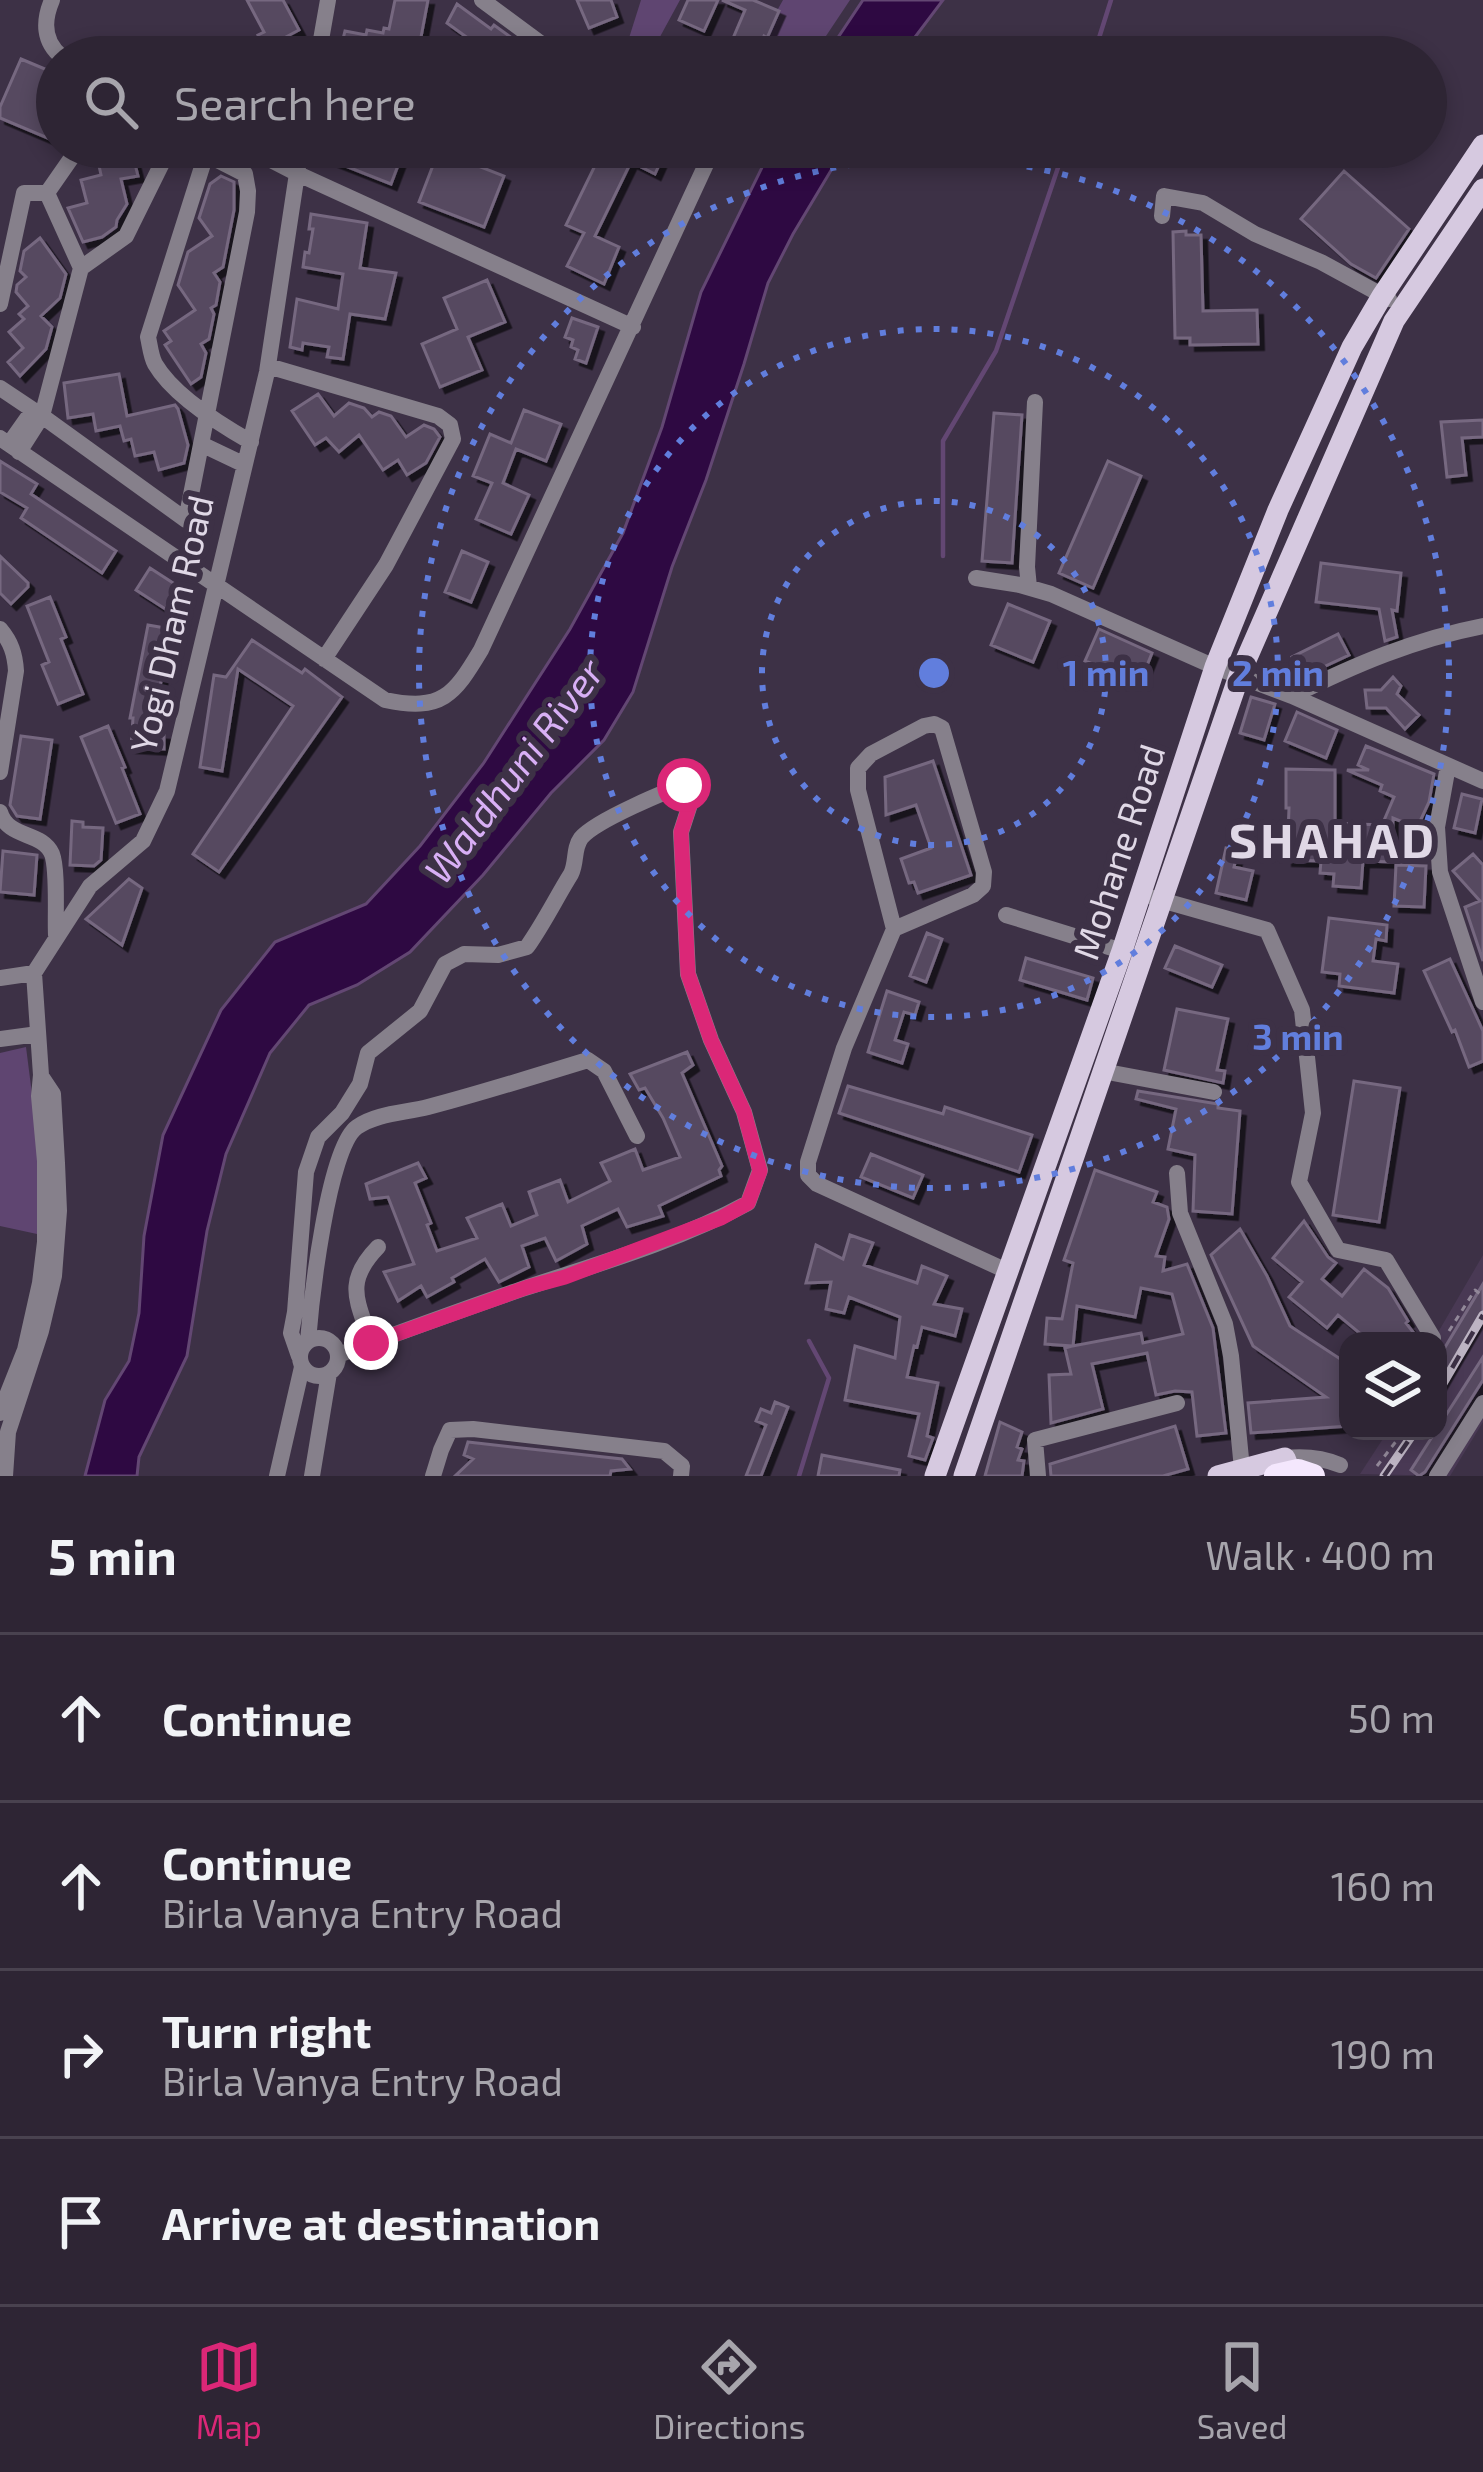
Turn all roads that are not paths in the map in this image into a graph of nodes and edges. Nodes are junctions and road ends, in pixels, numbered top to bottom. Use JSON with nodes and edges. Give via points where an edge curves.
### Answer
{"nodes":[{"id":1,"x":52,"y":0,"type":"edge"},
{"id":2,"x":328,"y":0,"type":"edge"},
{"id":3,"x":492,"y":3,"type":"edge"},
{"id":4,"x":47,"y":36,"type":"edge"},
{"id":5,"x":322,"y":36,"type":"edge"},
{"id":6,"x":533,"y":36,"type":"edge"},
{"id":7,"x":1483,"y":145,"type":"edge"},
{"id":8,"x":64,"y":168,"type":"edge"},
{"id":9,"x":160,"y":168,"type":"edge"},
{"id":10,"x":197,"y":168,"type":"edge"},
{"id":11,"x":234,"y":168,"type":"edge"},
{"id":12,"x":286,"y":168,"type":"edge"},
{"id":13,"x":297,"y":168,"type":"edge"},
{"id":14,"x":705,"y":168,"type":"edge"},
{"id":15,"x":296,"y":173,"type":"junction"},
{"id":16,"x":1483,"y":189,"type":"edge"},
{"id":17,"x":47,"y":193,"type":"junction"},
{"id":18,"x":1162,"y":216,"type":"dead end"},
{"id":19,"x":81,"y":268,"type":"junction"},
{"id":20,"x":1392,"y":301,"type":"junction"},
{"id":21,"x":0,"y":304,"type":"edge"},
{"id":22,"x":633,"y":326,"type":"junction"},
{"id":23,"x":268,"y":367,"type":"junction"},
{"id":24,"x":0,"y":388,"type":"edge"},
{"id":25,"x":1035,"y":402,"type":"dead end"},
{"id":26,"x":38,"y":413,"type":"junction"},
{"id":27,"x":207,"y":416,"type":"junction"},
{"id":28,"x":251,"y":442,"type":"junction"},
{"id":29,"x":201,"y":444,"type":"junction"},
{"id":30,"x":9,"y":445,"type":"edge"},
{"id":31,"x":243,"y":464,"type":"junction"},
{"id":32,"x":976,"y":578,"type":"dead end"},
{"id":33,"x":215,"y":585,"type":"junction"},
{"id":34,"x":1029,"y":587,"type":"junction"},
{"id":35,"x":1483,"y":626,"type":"edge"},
{"id":36,"x":0,"y":629,"type":"edge"},
{"id":37,"x":324,"y":658,"type":"junction"},
{"id":38,"x":1215,"y":668,"type":"junction"},
{"id":39,"x":1239,"y":676,"type":"junction"},
{"id":40,"x":1292,"y":696,"type":"junction"},
{"id":41,"x":1448,"y":766,"type":"junction"},
{"id":42,"x":0,"y":772,"type":"edge"},
{"id":43,"x":1483,"y":782,"type":"edge"},
{"id":44,"x":0,"y":812,"type":"edge"},
{"id":45,"x":1151,"y":897,"type":"junction"},
{"id":46,"x":1006,"y":915,"type":"dead end"},
{"id":47,"x":895,"y":929,"type":"junction"},
{"id":48,"x":56,"y":936,"type":"junction"},
{"id":49,"x":1122,"y":951,"type":"junction"},
{"id":50,"x":34,"y":973,"type":"junction"},
{"id":51,"x":0,"y":978,"type":"edge"},
{"id":52,"x":1483,"y":1002,"type":"edge"},
{"id":53,"x":38,"y":1034,"type":"junction"},
{"id":54,"x":0,"y":1039,"type":"edge"},
{"id":55,"x":1102,"y":1071,"type":"junction"},
{"id":56,"x":41,"y":1075,"type":"junction"},
{"id":57,"x":1214,"y":1092,"type":"dead end"},
{"id":58,"x":637,"y":1136,"type":"dead end"},
{"id":59,"x":1177,"y":1173,"type":"dead end"},
{"id":60,"x":378,"y":1247,"type":"dead end"},
{"id":61,"x":1006,"y":1270,"type":"junction"},
{"id":62,"x":1431,"y":1332,"type":"edge"},
{"id":63,"x":371,"y":1343,"type":"junction"},
{"id":64,"x":303,"y":1354,"type":"junction"},
{"id":65,"x":338,"y":1355,"type":"junction"},
{"id":66,"x":329,"y":1373,"type":"junction"},
{"id":67,"x":1483,"y":1402,"type":"edge"},
{"id":68,"x":295,"y":1403,"type":"junction"},
{"id":69,"x":1177,"y":1403,"type":"dead end"},
{"id":70,"x":324,"y":1408,"type":"junction"},
{"id":71,"x":0,"y":1413,"type":"edge"},
{"id":72,"x":1340,"y":1465,"type":"dead end"},
{"id":73,"x":1242,"y":1468,"type":"junction"},
{"id":74,"x":1284,"y":1470,"type":"edge"},
{"id":75,"x":1032,"y":1471,"type":"edge"},
{"id":76,"x":5,"y":1476,"type":"edge"},
{"id":77,"x":277,"y":1476,"type":"edge"},
{"id":78,"x":312,"y":1476,"type":"edge"},
{"id":79,"x":433,"y":1476,"type":"edge"},
{"id":80,"x":681,"y":1476,"type":"edge"},
{"id":81,"x":935,"y":1476,"type":"edge"},
{"id":82,"x":964,"y":1476,"type":"edge"},
{"id":83,"x":1218,"y":1476,"type":"edge"},
{"id":84,"x":1313,"y":1476,"type":"edge"},
{"id":85,"x":1437,"y":1476,"type":"edge"}],
"edges":[{"from":1,"to":4,"type":"street"},
{"from":2,"to":5,"type":"street"},
{"from":3,"to":6,"type":"street"},
{"from":7,"to":20,"type":"main road","name":"Mohane Road"},
{"from":8,"to":17,"type":"street"},
{"from":9,"to":19,"type":"street","via":[[126,236]]},
{"from":10,"to":27,"type":"street","via":[[148,337],[153,362]]},
{"from":11,"to":27,"type":"street","via":[[244,174],[247,212]]},
{"from":12,"to":15,"type":"street"},
{"from":13,"to":15,"type":"street","name":"Yogi Dham Road"},
{"from":14,"to":22,"type":"street"},
{"from":15,"to":22,"type":"street"},
{"from":15,"to":23,"type":"street","name":"Yogi Dham Road"},
{"from":16,"to":20,"type":"main road","name":"Mohane Road"},
{"from":17,"to":19,"type":"street"},
{"from":17,"to":21,"type":"street","via":[[24,193]]},
{"from":18,"to":20,"type":"street","via":[[1164,196],[1203,203]]},
{"from":19,"to":26,"type":"street"},
{"from":20,"to":38,"type":"main road","name":"Mohane Road","via":[[1352,347]]},
{"from":20,"to":39,"type":"main road","name":"Mohane Road"},
{"from":22,"to":37,"type":"street","via":[[460,685],[431,704],[406,705]]},
{"from":23,"to":28,"type":"street","name":"Yogi Dham Road"},
{"from":23,"to":37,"type":"street","via":[[438,416],[453,439],[386,565]]},
{"from":24,"to":26,"type":"street"},
{"from":25,"to":34,"type":"street"},
{"from":26,"to":29,"type":"street","via":[[186,520]]},
{"from":26,"to":30,"type":"street"},
{"from":27,"to":28,"type":"street"},
{"from":27,"to":29,"type":"street"},
{"from":28,"to":31,"type":"street","name":"Yogi Dham Road"},
{"from":29,"to":31,"type":"street"},
{"from":30,"to":33,"type":"street"},
{"from":31,"to":33,"type":"street","name":"Yogi Dham Road"},
{"from":32,"to":34,"type":"street"},
{"from":33,"to":37,"type":"street"},
{"from":33,"to":48,"type":"street","name":"Yogi Dham Road","via":[[167,791],[142,841],[90,886]]},
{"from":34,"to":38,"type":"street"},
{"from":35,"to":40,"type":"street","via":[[1392,650]]},
{"from":36,"to":42,"type":"street","via":[[16,671]]},
{"from":38,"to":39,"type":"street"},
{"from":38,"to":45,"type":"main road","name":"Mohane Road"},
{"from":39,"to":40,"type":"street"},
{"from":39,"to":45,"type":"main road","name":"Mohane Road"},
{"from":40,"to":41,"type":"street"},
{"from":41,"to":43,"type":"street"},
{"from":41,"to":52,"type":"street","via":[[1437,826],[1440,872]]},
{"from":44,"to":48,"type":"street","via":[[12,830],[52,855]]},
{"from":45,"to":49,"type":"main road","name":"Mohane Road"},
{"from":45,"to":55,"type":"main road","name":"Mohane Road"},
{"from":45,"to":62,"type":"street","via":[[1267,931],[1302,1010],[1313,1112],[1299,1182],[1338,1250],[1386,1260]]},
{"from":46,"to":49,"type":"street"},
{"from":47,"to":47,"type":"street","via":[[858,768],[934,724],[942,728],[983,886]]},
{"from":47,"to":61,"type":"street","via":[[844,1048],[808,1174]]},
{"from":48,"to":50,"type":"street","name":"Yogi Dham Road"},
{"from":49,"to":61,"type":"main road","name":"Mohane Road"},
{"from":50,"to":51,"type":"street"},
{"from":50,"to":53,"type":"street"},
{"from":53,"to":54,"type":"street"},
{"from":53,"to":56,"type":"street"},
{"from":55,"to":57,"type":"street"},
{"from":55,"to":82,"type":"main road","name":"Mohane Road"},
{"from":56,"to":71,"type":"street","via":[[45,1242],[25,1350]]},
{"from":56,"to":76,"type":"street","via":[[53,1094],[54,1276],[8,1432]]},
{"from":58,"to":64,"type":"street","via":[[604,1071],[588,1060],[357,1127],[334,1175]]},
{"from":59,"to":73,"type":"street","via":[[1180,1213],[1225,1324]]},
{"from":60,"to":63,"type":"street","via":[[356,1284]]},
{"from":61,"to":81,"type":"main road","name":"Mohane Road"},
{"from":63,"to":64,"type":"street","via":[[748,1203],[760,1171],[688,974],[681,832],[692,783],[592,827],[527,947],[445,964],[420,1011],[368,1053],[360,1084],[318,1137],[306,1172],[291,1333]]},
{"from":63,"to":65,"type":"street"},
{"from":64,"to":65,"type":"street","via":[[314,1338],[333,1343]]},
{"from":64,"to":66,"type":"street","via":[[316,1376]]},
{"from":64,"to":68,"type":"street"},
{"from":65,"to":66,"type":"street"},
{"from":66,"to":70,"type":"street"},
{"from":67,"to":85,"type":"street"},
{"from":68,"to":70,"type":"street"},
{"from":68,"to":77,"type":"street"},
{"from":69,"to":75,"type":"street","via":[[1035,1440]]},
{"from":70,"to":78,"type":"street"},
{"from":72,"to":74,"type":"street","via":[[1303,1456]]},
{"from":73,"to":74,"type":"main road"},
{"from":73,"to":83,"type":"main road"},
{"from":74,"to":84,"type":"highway"},
{"from":79,"to":80,"type":"street","via":[[450,1430],[473,1429],[664,1451],[682,1466]]}]}
